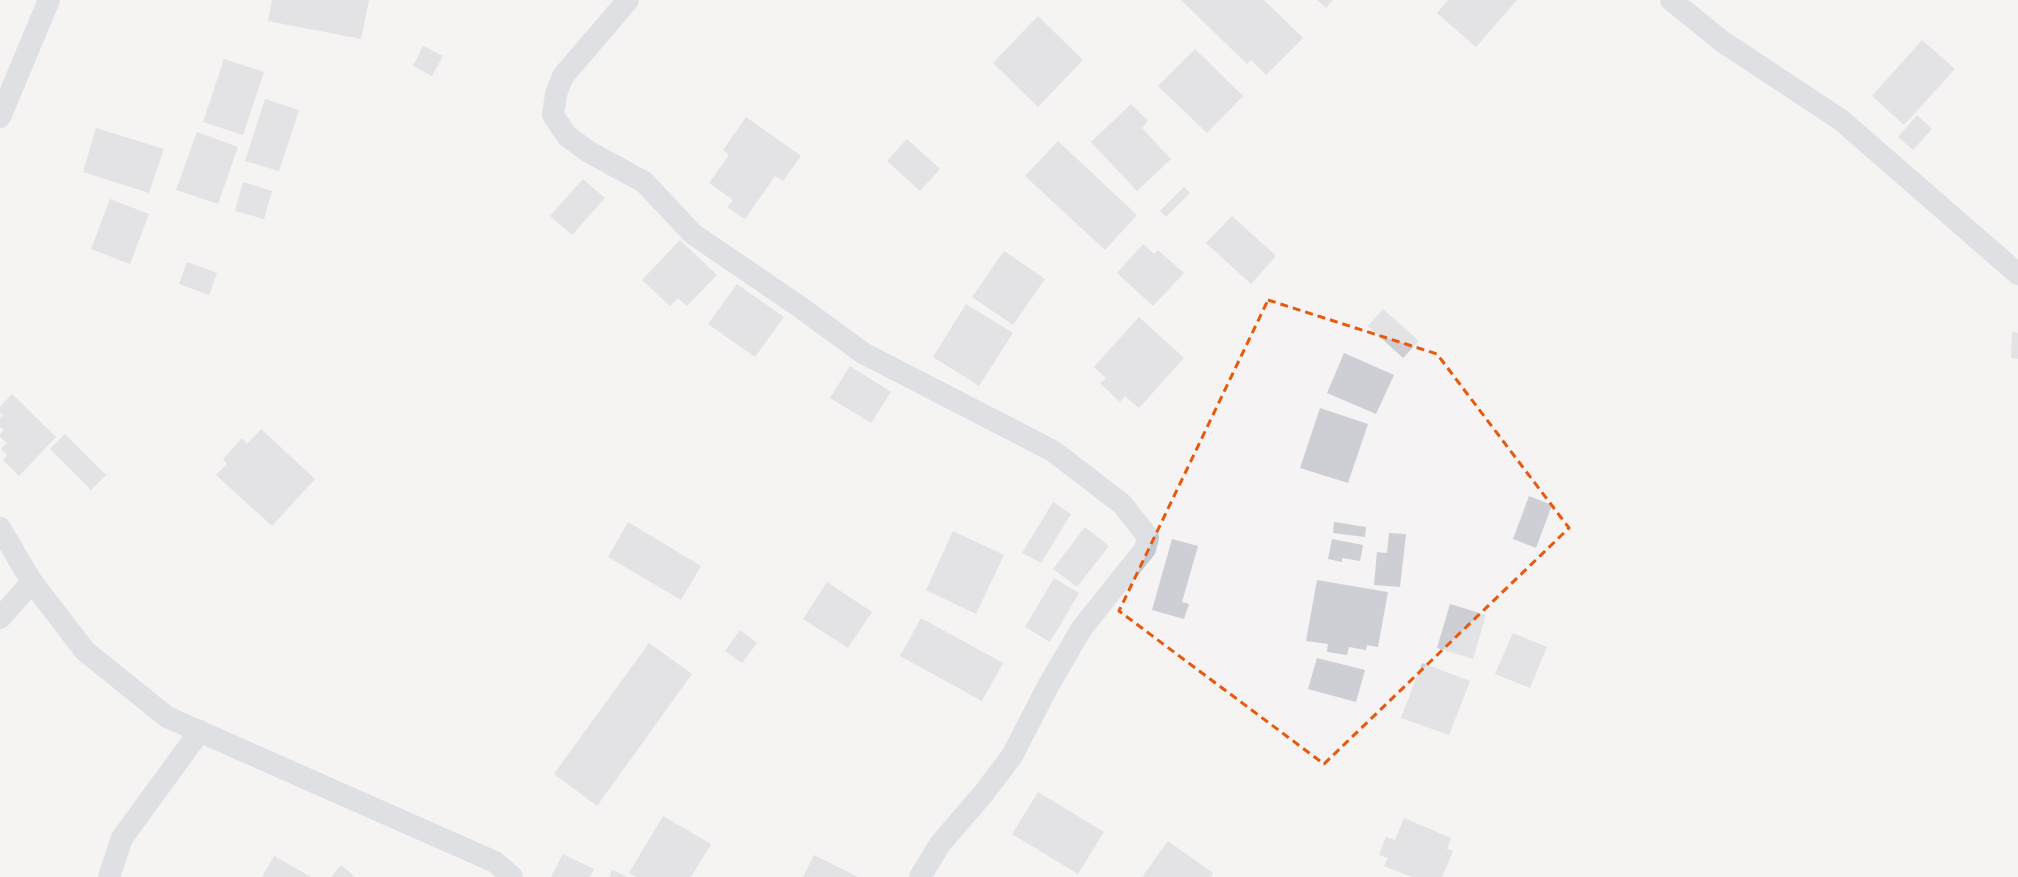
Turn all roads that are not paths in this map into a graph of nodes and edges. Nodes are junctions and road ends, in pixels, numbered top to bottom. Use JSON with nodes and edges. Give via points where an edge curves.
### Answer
{"nodes":[{"id":1,"x":49,"y":0,"type":"edge"},
{"id":2,"x":628,"y":0,"type":"edge"},
{"id":3,"x":1671,"y":0,"type":"edge"},
{"id":4,"x":0,"y":117,"type":"edge"},
{"id":5,"x":2018,"y":274,"type":"edge"},
{"id":6,"x":0,"y":528,"type":"edge"},
{"id":7,"x":32,"y":582,"type":"junction"},
{"id":8,"x":0,"y":618,"type":"edge"},
{"id":9,"x":200,"y":731,"type":"junction"},
{"id":10,"x":109,"y":877,"type":"edge"},
{"id":11,"x":512,"y":877,"type":"edge"},
{"id":12,"x":920,"y":877,"type":"edge"}],
"edges":[{"from":1,"to":4,"type":"street"},
{"from":2,"to":12,"type":"street","via":[[563,76],[556,94],[553,116],[566,136],[589,152],[644,182],[693,234],[863,353],[1053,451],[1122,504],[1148,536],[1145,549],[1082,628],[1048,686],[1012,756],[940,844]]},
{"from":3,"to":5,"type":"street","via":[[1723,42],[1841,120]]},
{"from":6,"to":7,"type":"street"},
{"from":7,"to":8,"type":"street"},
{"from":7,"to":9,"type":"street","via":[[85,651],[167,717]]},
{"from":9,"to":10,"type":"street","via":[[122,838]]},
{"from":9,"to":11,"type":"street","via":[[495,862]]}]}
